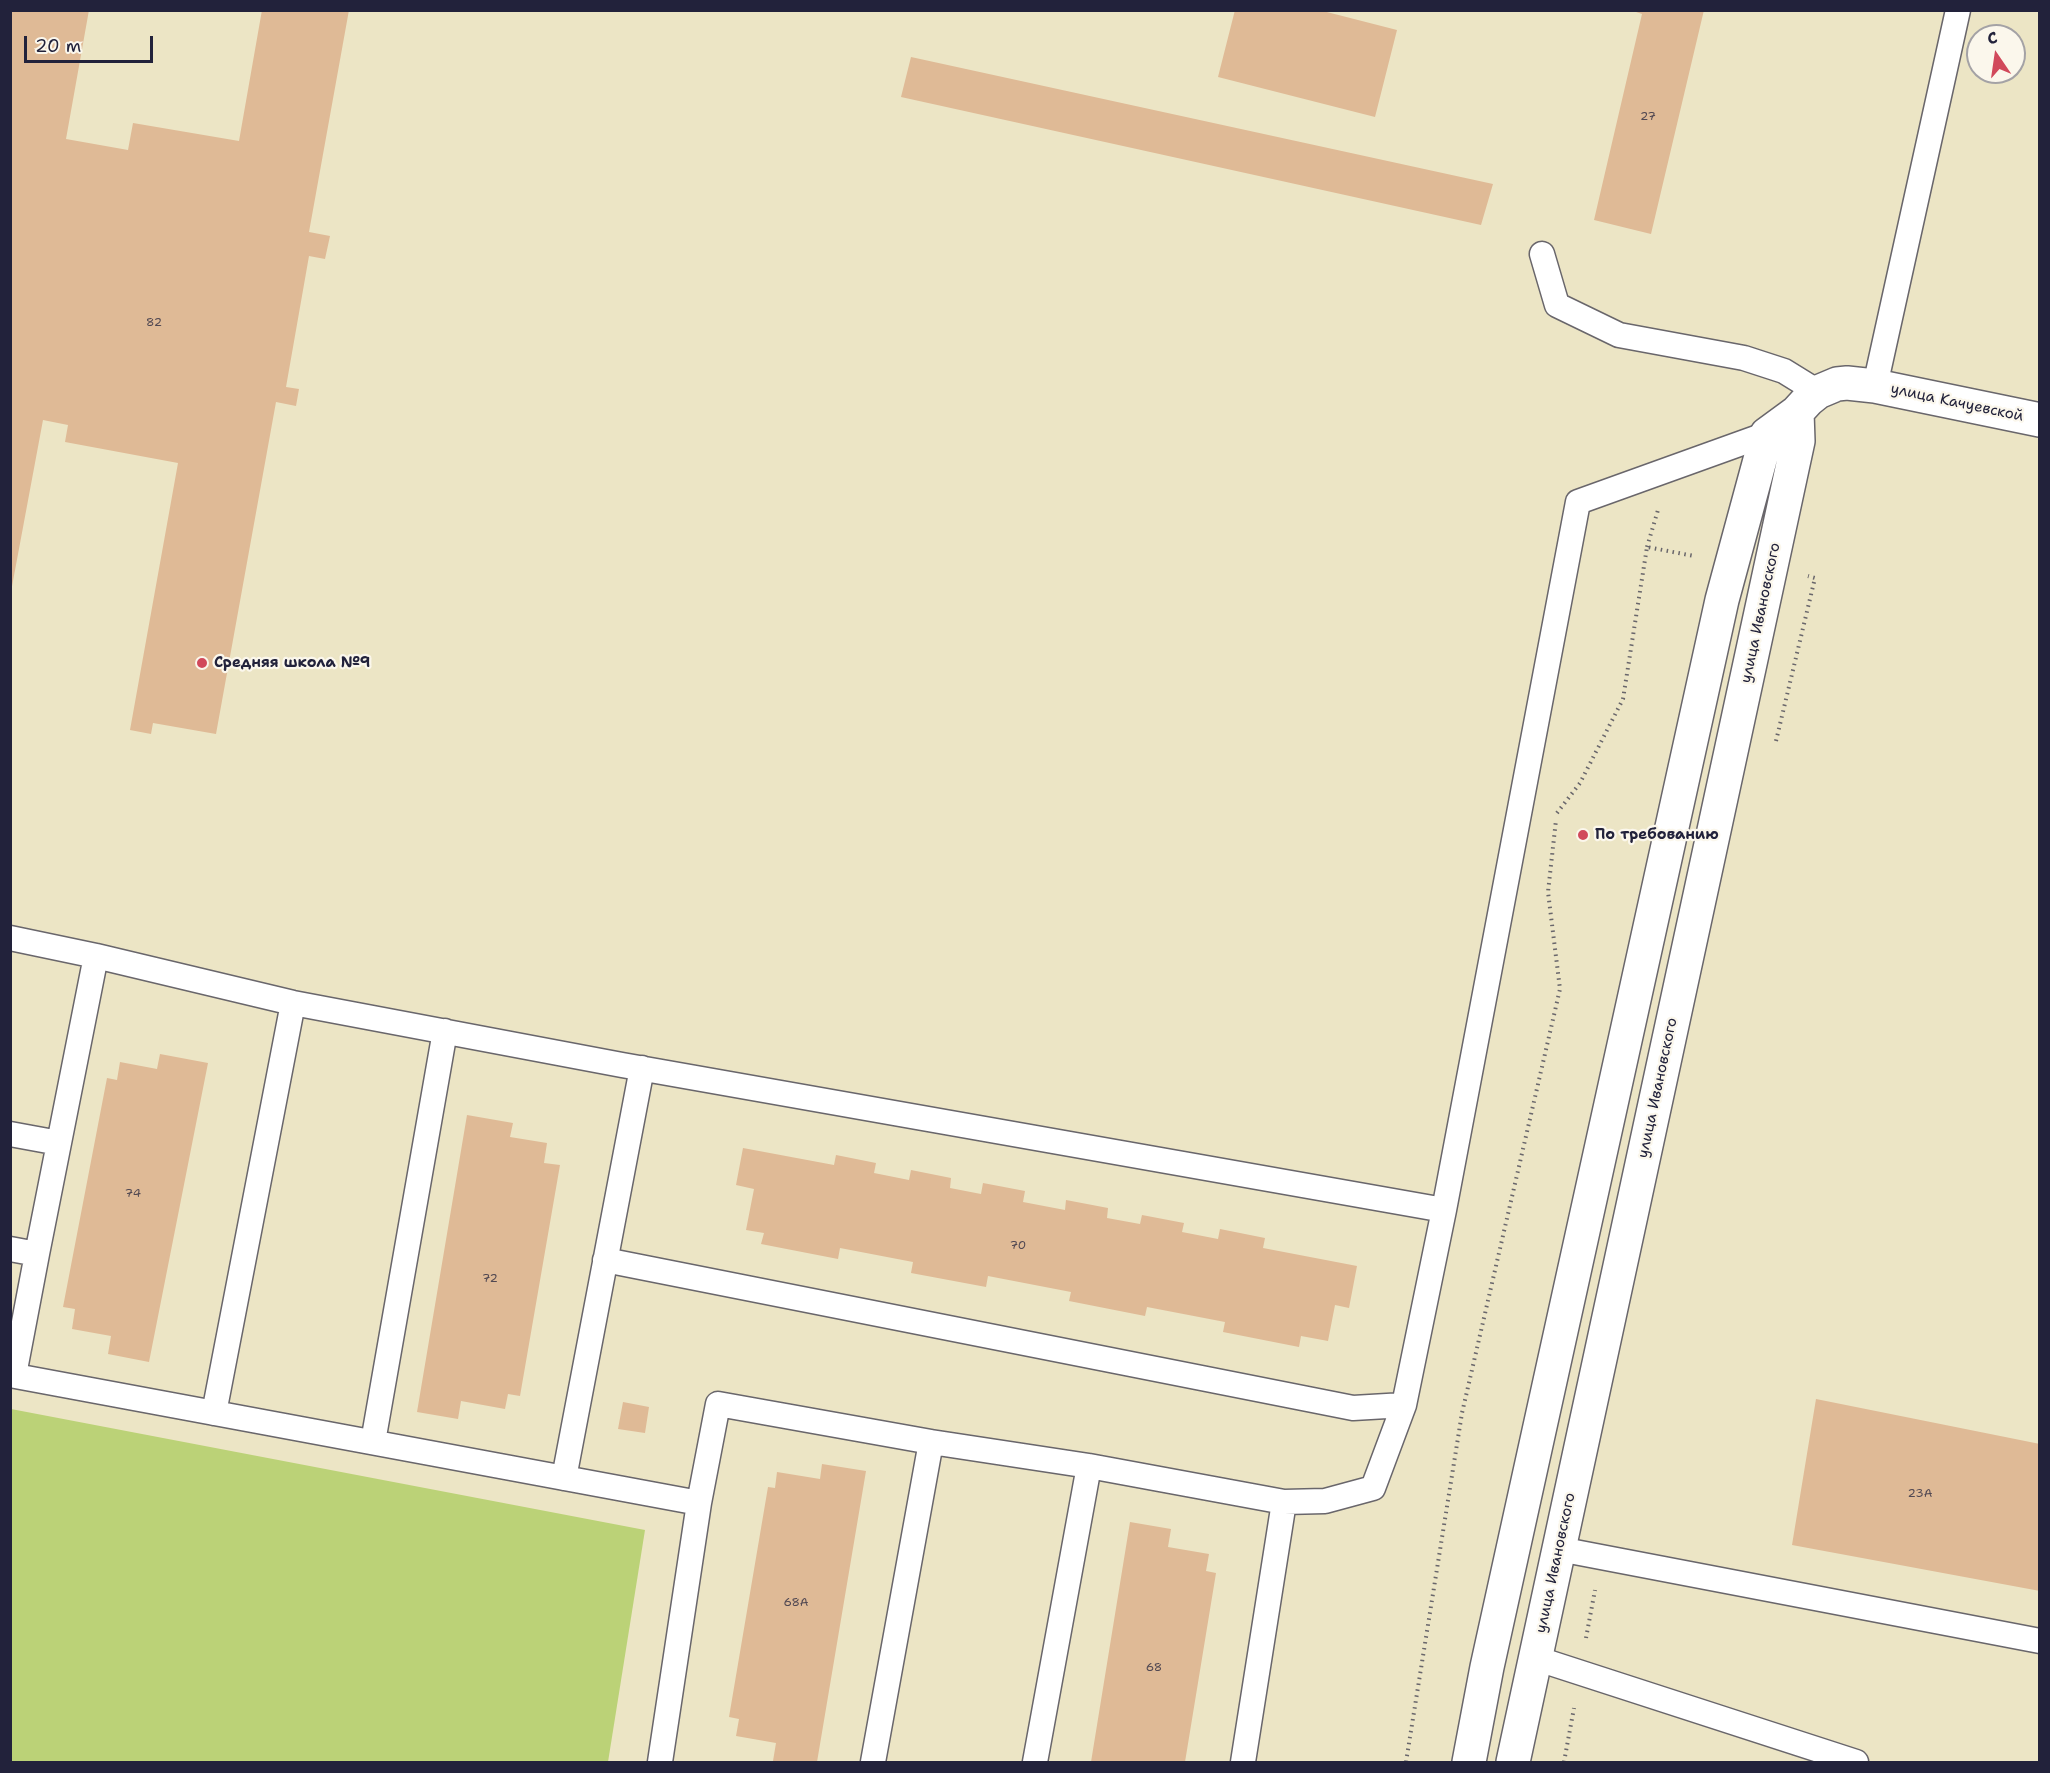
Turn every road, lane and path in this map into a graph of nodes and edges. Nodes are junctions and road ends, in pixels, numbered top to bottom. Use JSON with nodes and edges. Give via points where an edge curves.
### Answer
{"nodes":[{"id":1,"x":1958,"y":10,"type":"edge"},
{"id":2,"x":1542,"y":254,"type":"dead end"},
{"id":3,"x":1875,"y":386,"type":"junction"},
{"id":4,"x":1808,"y":402,"type":"junction"},
{"id":5,"x":2040,"y":420,"type":"edge"},
{"id":6,"x":1767,"y":434,"type":"junction"},
{"id":7,"x":10,"y":938,"type":"edge"},
{"id":8,"x":96,"y":956,"type":"junction"},
{"id":9,"x":293,"y":1003,"type":"junction"},
{"id":10,"x":444,"y":1031,"type":"junction"},
{"id":11,"x":642,"y":1068,"type":"junction"},
{"id":12,"x":10,"y":1134,"type":"edge"},
{"id":13,"x":59,"y":1143,"type":"junction"},
{"id":14,"x":1444,"y":1210,"type":"junction"},
{"id":15,"x":10,"y":1249,"type":"edge"},
{"id":16,"x":37,"y":1254,"type":"junction"},
{"id":17,"x":605,"y":1260,"type":"junction"},
{"id":18,"x":12,"y":1375,"type":"edge"},
{"id":19,"x":1404,"y":1405,"type":"junction"},
{"id":20,"x":214,"y":1413,"type":"junction"},
{"id":21,"x":373,"y":1442,"type":"junction"},
{"id":22,"x":931,"y":1442,"type":"junction"},
{"id":23,"x":1089,"y":1466,"type":"junction"},
{"id":24,"x":564,"y":1479,"type":"junction"},
{"id":25,"x":1284,"y":1502,"type":"junction"},
{"id":26,"x":699,"y":1503,"type":"junction"},
{"id":27,"x":1559,"y":1549,"type":"junction"},
{"id":28,"x":2040,"y":1641,"type":"edge"},
{"id":29,"x":1535,"y":1658,"type":"junction"},
{"id":30,"x":660,"y":1762,"type":"edge"},
{"id":31,"x":873,"y":1762,"type":"edge"},
{"id":32,"x":1035,"y":1762,"type":"edge"},
{"id":33,"x":1244,"y":1762,"type":"edge"},
{"id":34,"x":1469,"y":1762,"type":"edge"},
{"id":35,"x":1513,"y":1762,"type":"edge"},
{"id":36,"x":1856,"y":1762,"type":"edge"}],
"edges":[{"from":1,"to":3,"type":"lane"},
{"from":2,"to":4,"type":"lane","via":[[1557,306],[1619,335],[1744,358],[1784,371]]},
{"from":3,"to":4,"type":"street","name":"улица Качуевской","via":[[1837,384]]},
{"from":3,"to":5,"type":"street","name":"улица Качуевской"},
{"from":4,"to":6,"type":"street","name":"улица Качуевской"},
{"from":4,"to":27,"type":"street","name":"улица Ивановского"},
{"from":6,"to":14,"type":"lane","via":[[1578,502]]},
{"from":6,"to":34,"type":"street","via":[[1722,600]]},
{"from":7,"to":8,"type":"lane"},
{"from":8,"to":9,"type":"lane"},
{"from":8,"to":13,"type":"lane"},
{"from":9,"to":10,"type":"lane"},
{"from":9,"to":20,"type":"lane"},
{"from":10,"to":11,"type":"lane"},
{"from":10,"to":21,"type":"lane"},
{"from":11,"to":14,"type":"lane"},
{"from":11,"to":17,"type":"lane"},
{"from":12,"to":13,"type":"lane"},
{"from":13,"to":16,"type":"lane"},
{"from":14,"to":19,"type":"lane"},
{"from":15,"to":16,"type":"lane"},
{"from":16,"to":18,"type":"lane"},
{"from":17,"to":19,"type":"lane","via":[[1353,1408]]},
{"from":17,"to":24,"type":"lane"},
{"from":18,"to":20,"type":"lane"},
{"from":19,"to":25,"type":"lane","via":[[1373,1488],[1325,1501]]},
{"from":20,"to":21,"type":"lane"},
{"from":21,"to":24,"type":"lane"},
{"from":22,"to":23,"type":"lane"},
{"from":22,"to":26,"type":"lane","via":[[718,1404]]},
{"from":22,"to":31,"type":"lane"},
{"from":23,"to":25,"type":"lane"},
{"from":23,"to":32,"type":"lane"},
{"from":24,"to":26,"type":"lane"},
{"from":25,"to":33,"type":"lane"},
{"from":26,"to":30,"type":"lane"},
{"from":27,"to":28,"type":"lane"},
{"from":27,"to":29,"type":"street","name":"улица Ивановского"},
{"from":29,"to":35,"type":"street","name":"улица Ивановского"},
{"from":29,"to":36,"type":"lane"}]}
